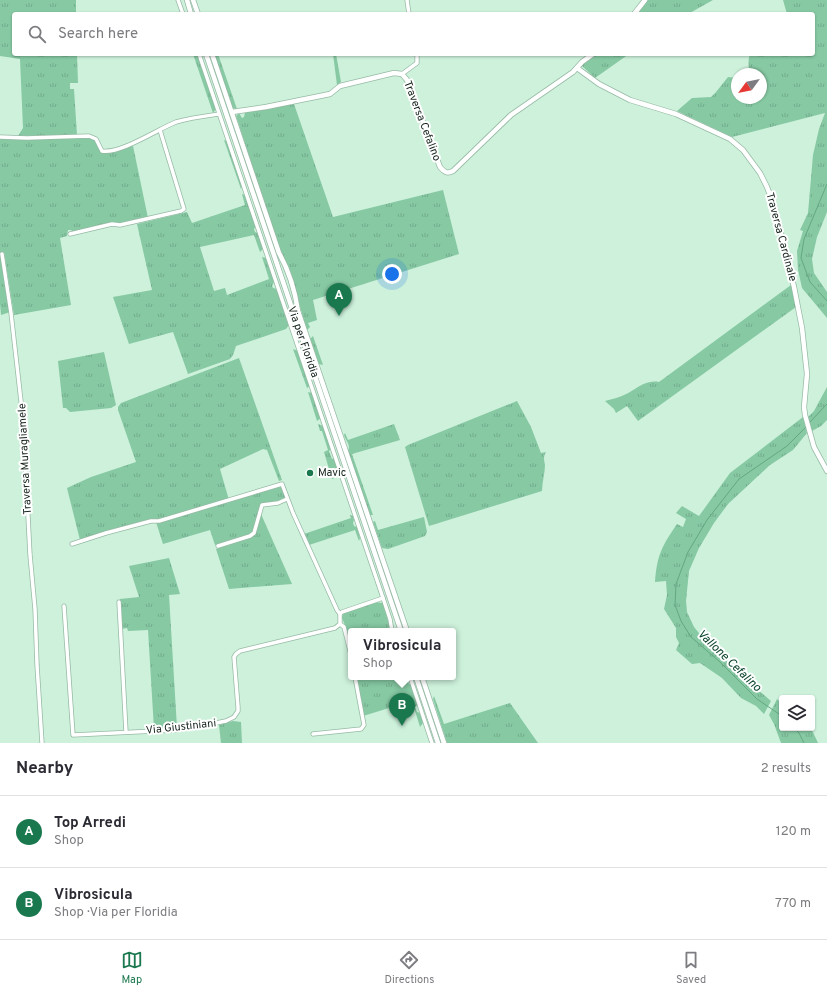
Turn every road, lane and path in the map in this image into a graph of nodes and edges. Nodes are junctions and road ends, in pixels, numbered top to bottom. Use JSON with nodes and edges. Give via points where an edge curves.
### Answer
{"nodes":[{"id":1,"x":178,"y":0,"type":"edge"},
{"id":2,"x":186,"y":0,"type":"edge"},
{"id":3,"x":193,"y":0,"type":"edge"},
{"id":4,"x":407,"y":0,"type":"edge"},
{"id":5,"x":645,"y":0,"type":"edge"},
{"id":6,"x":182,"y":12,"type":"edge"},
{"id":7,"x":191,"y":12,"type":"edge"},
{"id":8,"x":197,"y":12,"type":"edge"},
{"id":9,"x":409,"y":12,"type":"edge"},
{"id":10,"x":636,"y":12,"type":"edge"},
{"id":11,"x":200,"y":56,"type":"edge"},
{"id":12,"x":207,"y":56,"type":"edge"},
{"id":13,"x":213,"y":56,"type":"edge"},
{"id":14,"x":417,"y":56,"type":"edge"},
{"id":15,"x":590,"y":56,"type":"edge"},
{"id":16,"x":577,"y":68,"type":"junction"},
{"id":17,"x":402,"y":74,"type":"junction"},
{"id":18,"x":232,"y":112,"type":"junction"},
{"id":19,"x":219,"y":114,"type":"junction"},
{"id":20,"x":160,"y":130,"type":"junction"},
{"id":21,"x":0,"y":137,"type":"edge"},
{"id":22,"x":70,"y":234,"type":"dead end"},
{"id":23,"x":2,"y":254,"type":"dead end"},
{"id":24,"x":827,"y":471,"type":"edge"},
{"id":25,"x":288,"y":500,"type":"junction"},
{"id":26,"x":72,"y":544,"type":"dead end"},
{"id":27,"x":218,"y":546,"type":"dead end"},
{"id":28,"x":383,"y":598,"type":"junction"},
{"id":29,"x":119,"y":602,"type":"dead end"},
{"id":30,"x":64,"y":606,"type":"dead end"},
{"id":31,"x":340,"y":614,"type":"junction"},
{"id":32,"x":340,"y":624,"type":"junction"},
{"id":33,"x":392,"y":628,"type":"edge"},
{"id":34,"x":400,"y":628,"type":"edge"},
{"id":35,"x":406,"y":628,"type":"edge"},
{"id":36,"x":348,"y":643,"type":"edge"},
{"id":37,"x":356,"y":680,"type":"edge"},
{"id":38,"x":411,"y":680,"type":"edge"},
{"id":39,"x":417,"y":680,"type":"edge"},
{"id":40,"x":423,"y":680,"type":"edge"},
{"id":41,"x":126,"y":732,"type":"junction"},
{"id":42,"x":313,"y":734,"type":"dead end"},
{"id":43,"x":42,"y":743,"type":"edge"},
{"id":44,"x":432,"y":743,"type":"edge"},
{"id":45,"x":438,"y":743,"type":"edge"},
{"id":46,"x":444,"y":743,"type":"edge"}],
"edges":[{"from":1,"to":6,"type":"street"},
{"from":2,"to":7,"type":"street"},
{"from":3,"to":8,"type":"street"},
{"from":4,"to":9,"type":"street"},
{"from":5,"to":10,"type":"street"},
{"from":11,"to":19,"type":"street"},
{"from":12,"to":34,"type":"street","name":"Via per Floridia"},
{"from":13,"to":18,"type":"street"},
{"from":14,"to":17,"type":"street","via":[[417,63]]},
{"from":15,"to":16,"type":"street"},
{"from":16,"to":17,"type":"street","name":"Traversa Cefalino","via":[[511,115],[450,173],[440,168],[407,80]]},
{"from":16,"to":24,"type":"street","name":"Traversa Cardinale","via":[[599,84],[630,100],[676,114],[730,139],[760,173],[774,205],[802,328],[807,374],[804,406],[806,422],[814,447]]},
{"from":17,"to":18,"type":"street","name":"Traversa Cefalino","via":[[394,73],[340,86],[330,94]]},
{"from":18,"to":35,"type":"street"},
{"from":19,"to":20,"type":"street","via":[[181,121]]},
{"from":19,"to":28,"type":"street"},
{"from":20,"to":21,"type":"street","via":[[132,144],[108,151],[102,151],[96,139],[90,136]]},
{"from":20,"to":22,"type":"street","via":[[184,209]]},
{"from":23,"to":43,"type":"street","name":"Traversa Muragliamele","via":[[23,415]]},
{"from":25,"to":26,"type":"street","via":[[282,484]]},
{"from":25,"to":27,"type":"street","via":[[262,505],[254,533]]},
{"from":25,"to":31,"type":"street"},
{"from":28,"to":31,"type":"street","via":[[345,610]]},
{"from":28,"to":33,"type":"street"},
{"from":29,"to":41,"type":"street"},
{"from":30,"to":41,"type":"street","name":"Via Giustiniani","via":[[73,735]]},
{"from":31,"to":32,"type":"street"},
{"from":32,"to":36,"type":"street","via":[[344,627]]},
{"from":32,"to":41,"type":"street","name":"Via Giustiniani","via":[[335,628],[236,654],[234,657],[238,707],[230,720],[176,730]]},
{"from":37,"to":42,"type":"street","via":[[363,728]]},
{"from":38,"to":44,"type":"street"},
{"from":39,"to":45,"type":"street"},
{"from":40,"to":46,"type":"street"}]}
